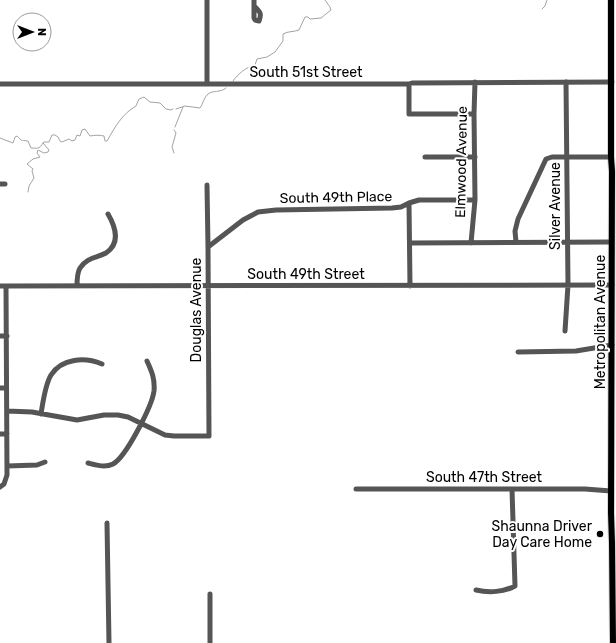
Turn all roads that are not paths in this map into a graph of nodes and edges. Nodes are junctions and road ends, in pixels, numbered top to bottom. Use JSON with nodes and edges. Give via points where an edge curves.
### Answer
{"nodes":[{"id":1,"x":207,"y":0,"type":"edge"},
{"id":2,"x":254,"y":0,"type":"edge"},
{"id":3,"x":611,"y":0,"type":"edge"},
{"id":4,"x":254,"y":6,"type":"dead end"},
{"id":5,"x":475,"y":82,"type":"junction"},
{"id":6,"x":566,"y":82,"type":"junction"},
{"id":7,"x":612,"y":82,"type":"junction"},
{"id":8,"x":0,"y":84,"type":"edge"},
{"id":9,"x":207,"y":84,"type":"junction"},
{"id":10,"x":409,"y":84,"type":"junction"},
{"id":11,"x":614,"y":89,"type":"edge"},
{"id":12,"x":474,"y":114,"type":"junction"},
{"id":13,"x":475,"y":156,"type":"junction"},
{"id":14,"x":425,"y":157,"type":"dead end"},
{"id":15,"x":567,"y":157,"type":"junction"},
{"id":16,"x":611,"y":157,"type":"junction"},
{"id":17,"x":614,"y":165,"type":"edge"},
{"id":18,"x":207,"y":185,"type":"dead end"},
{"id":19,"x":475,"y":200,"type":"junction"},
{"id":20,"x":409,"y":203,"type":"junction"},
{"id":21,"x":108,"y":214,"type":"dead end"},
{"id":22,"x":516,"y":242,"type":"junction"},
{"id":23,"x":567,"y":242,"type":"junction"},
{"id":24,"x":611,"y":242,"type":"junction"},
{"id":25,"x":410,"y":243,"type":"junction"},
{"id":26,"x":471,"y":243,"type":"junction"},
{"id":27,"x":208,"y":247,"type":"junction"},
{"id":28,"x":568,"y":285,"type":"junction"},
{"id":29,"x":612,"y":285,"type":"junction"},
{"id":30,"x":0,"y":286,"type":"edge"},
{"id":31,"x":6,"y":286,"type":"junction"},
{"id":32,"x":77,"y":286,"type":"junction"},
{"id":33,"x":208,"y":286,"type":"junction"},
{"id":34,"x":410,"y":286,"type":"junction"},
{"id":35,"x":614,"y":300,"type":"edge"},
{"id":36,"x":565,"y":331,"type":"dead end"},
{"id":37,"x":0,"y":336,"type":"edge"},
{"id":38,"x":7,"y":336,"type":"junction"},
{"id":39,"x":612,"y":344,"type":"junction"},
{"id":40,"x":518,"y":352,"type":"dead end"},
{"id":41,"x":147,"y":362,"type":"dead end"},
{"id":42,"x":102,"y":364,"type":"dead end"},
{"id":43,"x":0,"y":388,"type":"edge"},
{"id":44,"x":6,"y":388,"type":"junction"},
{"id":45,"x":7,"y":411,"type":"junction"},
{"id":46,"x":41,"y":414,"type":"junction"},
{"id":47,"x":141,"y":423,"type":"junction"},
{"id":48,"x":0,"y":434,"type":"edge"},
{"id":49,"x":7,"y":434,"type":"junction"},
{"id":50,"x":45,"y":462,"type":"dead end"},
{"id":51,"x":88,"y":463,"type":"dead end"},
{"id":52,"x":7,"y":466,"type":"junction"},
{"id":53,"x":0,"y":487,"type":"edge"},
{"id":54,"x":356,"y":489,"type":"dead end"},
{"id":55,"x":512,"y":489,"type":"junction"},
{"id":56,"x":611,"y":491,"type":"junction"},
{"id":57,"x":107,"y":523,"type":"dead end"},
{"id":58,"x":476,"y":590,"type":"dead end"},
{"id":59,"x":210,"y":594,"type":"dead end"},
{"id":60,"x":109,"y":643,"type":"edge"},
{"id":61,"x":210,"y":643,"type":"edge"},
{"id":62,"x":613,"y":643,"type":"edge"}],
"edges":[{"from":1,"to":9,"type":"street"},
{"from":2,"to":4,"type":"street"},
{"from":3,"to":7,"type":"main road","name":"Metropolitan Avenue"},
{"from":5,"to":6,"type":"street","name":"South 51st Street"},
{"from":5,"to":10,"type":"street","name":"South 51st Street"},
{"from":5,"to":12,"type":"street","name":"Elmwood Avenue"},
{"from":6,"to":7,"type":"street","name":"South 51st Street"},
{"from":6,"to":15,"type":"street","name":"Silver Avenue"},
{"from":7,"to":11,"type":"main road","name":"Metropolitan Avenue"},
{"from":8,"to":9,"type":"street","name":"South 51st Street"},
{"from":9,"to":10,"type":"street","name":"South 51st Street"},
{"from":10,"to":12,"type":"street","via":[[409,114]]},
{"from":11,"to":16,"type":"main road","name":"Metropolitan Avenue"},
{"from":12,"to":13,"type":"street","name":"Elmwood Avenue"},
{"from":13,"to":14,"type":"street"},
{"from":13,"to":19,"type":"street","name":"Elmwood Avenue"},
{"from":15,"to":16,"type":"street"},
{"from":15,"to":22,"type":"street","via":[[546,159],[518,219]]},
{"from":15,"to":23,"type":"street","name":"Silver Avenue"},
{"from":16,"to":17,"type":"main road","name":"Metropolitan Avenue"},
{"from":17,"to":24,"type":"main road","name":"Metropolitan Avenue"},
{"from":18,"to":27,"type":"street","name":"Douglas Avenue"},
{"from":19,"to":20,"type":"street","name":"South 49th Place","via":[[419,200]]},
{"from":19,"to":26,"type":"street","name":"Elmwood Avenue"},
{"from":20,"to":25,"type":"street"},
{"from":20,"to":27,"type":"street","name":"South 49th Place","via":[[392,208],[258,212],[242,220]]},
{"from":21,"to":32,"type":"street","via":[[115,230],[114,246],[106,253],[89,259],[80,268]]},
{"from":22,"to":23,"type":"street"},
{"from":22,"to":26,"type":"street"},
{"from":23,"to":24,"type":"street"},
{"from":23,"to":28,"type":"street","name":"Silver Avenue"},
{"from":24,"to":29,"type":"main road","name":"Metropolitan Avenue"},
{"from":25,"to":26,"type":"street"},
{"from":25,"to":34,"type":"street"},
{"from":27,"to":33,"type":"street","name":"Douglas Avenue"},
{"from":28,"to":29,"type":"street","name":"South 49th Street"},
{"from":28,"to":34,"type":"street","name":"South 49th Street"},
{"from":28,"to":36,"type":"street","name":"Silver Avenue"},
{"from":29,"to":35,"type":"main road","name":"Metropolitan Avenue"},
{"from":30,"to":31,"type":"street","name":"South 49th Street"},
{"from":31,"to":32,"type":"street","name":"South 49th Street"},
{"from":31,"to":38,"type":"street"},
{"from":32,"to":33,"type":"street","name":"South 49th Street"},
{"from":33,"to":34,"type":"street","name":"South 49th Street"},
{"from":33,"to":47,"type":"street","name":"Douglas Avenue","via":[[209,436],[165,435]]},
{"from":35,"to":39,"type":"main road","name":"Metropolitan Avenue"},
{"from":37,"to":38,"type":"street"},
{"from":38,"to":44,"type":"street"},
{"from":39,"to":40,"type":"street","via":[[576,351]]},
{"from":39,"to":56,"type":"main road","name":"Metropolitan Avenue"},
{"from":41,"to":47,"type":"street","via":[[154,377],[154,390]]},
{"from":42,"to":46,"type":"street","via":[[96,361],[75,360],[56,369],[47,387]]},
{"from":43,"to":44,"type":"street"},
{"from":44,"to":45,"type":"street"},
{"from":45,"to":46,"type":"street"},
{"from":45,"to":49,"type":"street"},
{"from":46,"to":47,"type":"street","via":[[77,420],[118,414]]},
{"from":47,"to":51,"type":"street","via":[[117,461],[107,466]]},
{"from":48,"to":49,"type":"street"},
{"from":49,"to":52,"type":"street"},
{"from":50,"to":52,"type":"street","via":[[37,465]]},
{"from":52,"to":53,"type":"street","via":[[6,480]]},
{"from":54,"to":55,"type":"street","name":"South 47th Street"},
{"from":55,"to":56,"type":"street","name":"South 47th Street"},
{"from":55,"to":58,"type":"street","via":[[515,586],[503,591]]},
{"from":56,"to":62,"type":"main road","name":"Metropolitan Avenue"},
{"from":57,"to":60,"type":"street"},
{"from":59,"to":61,"type":"street"}]}
